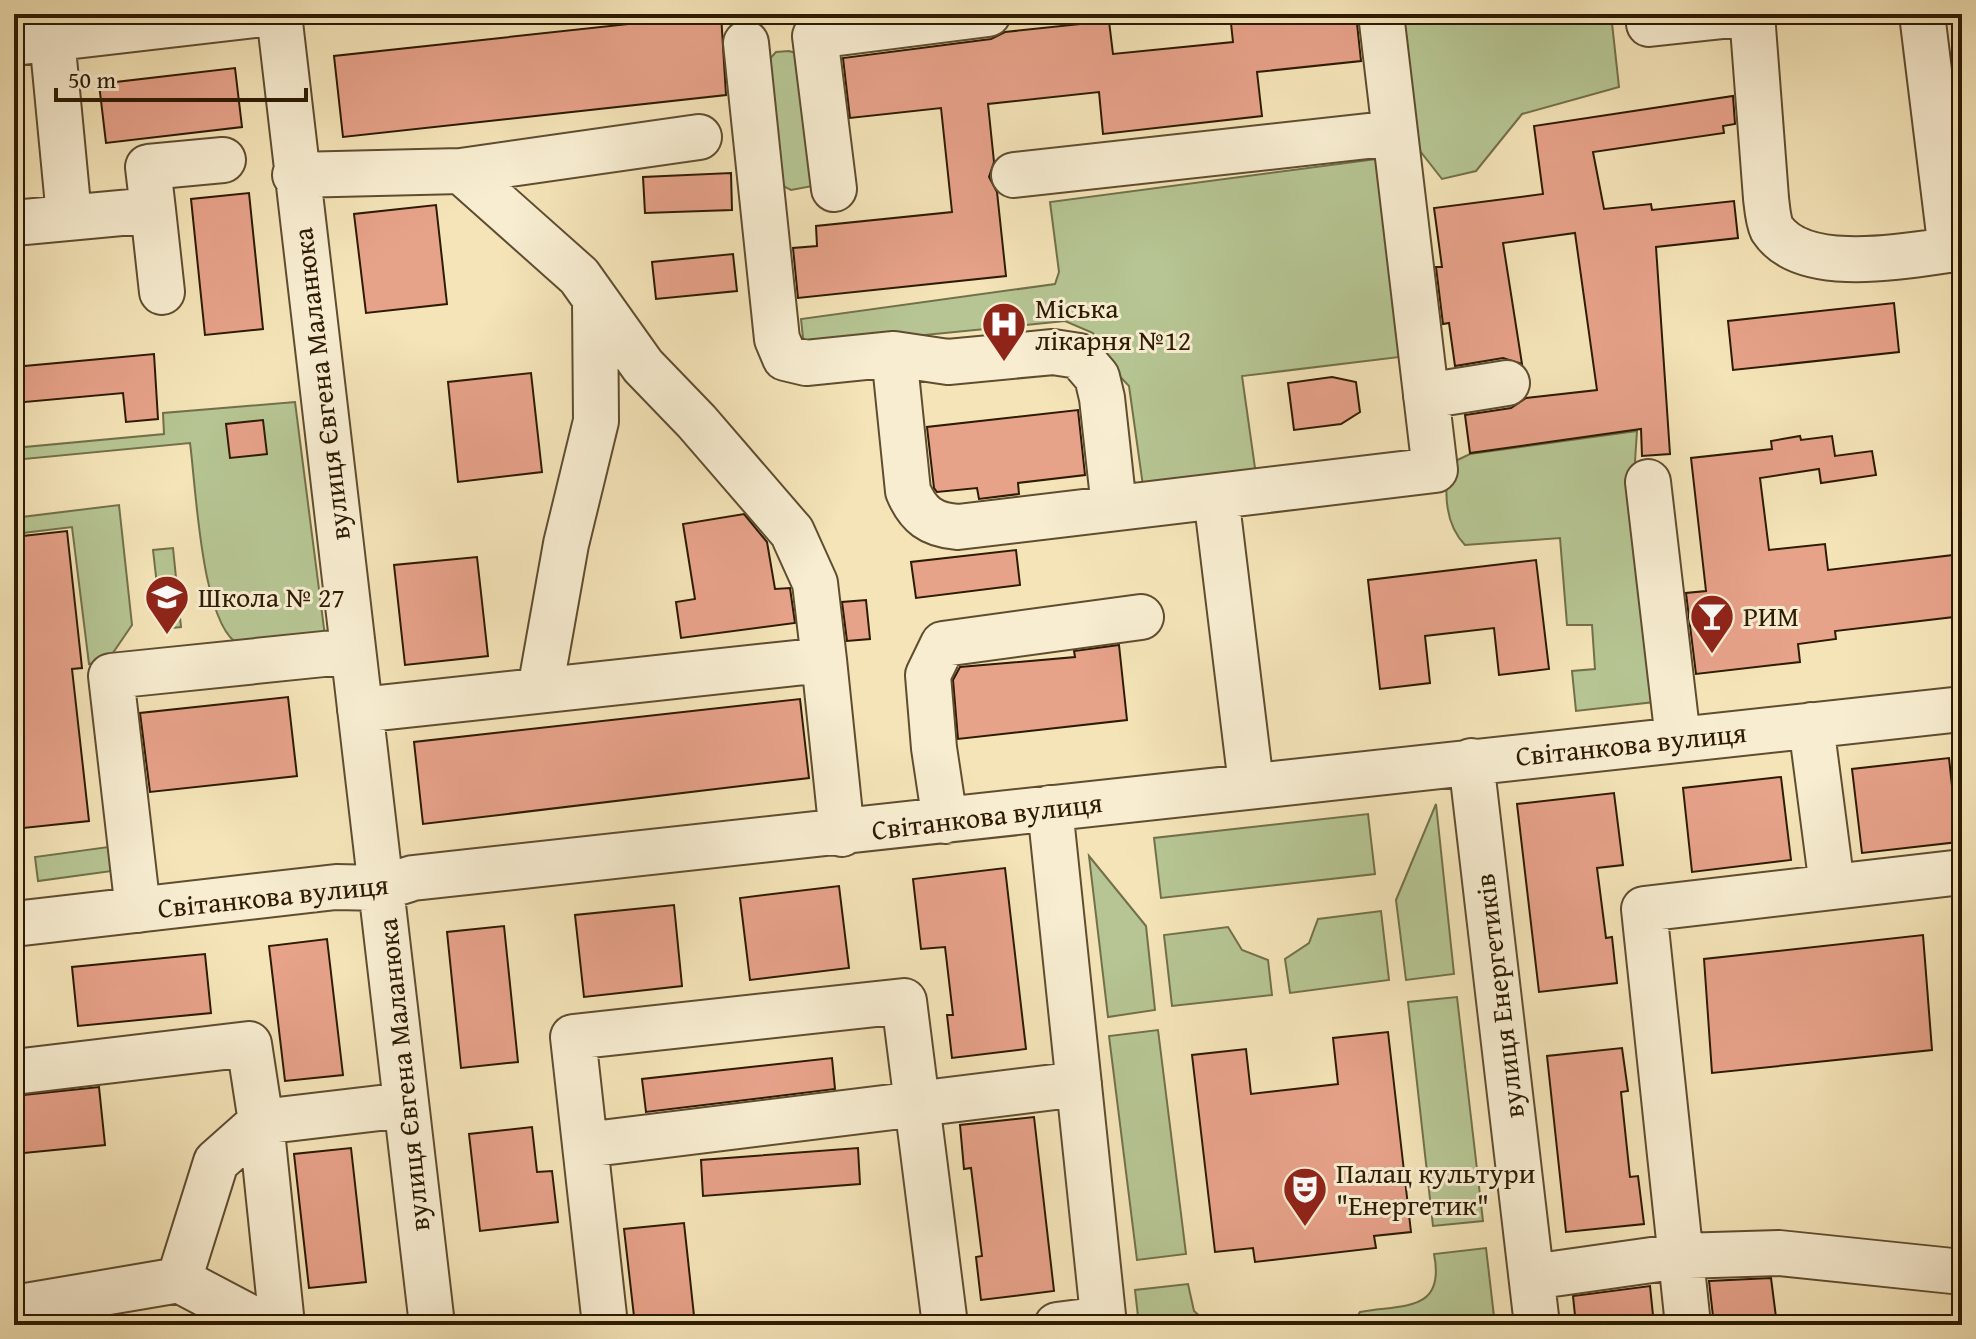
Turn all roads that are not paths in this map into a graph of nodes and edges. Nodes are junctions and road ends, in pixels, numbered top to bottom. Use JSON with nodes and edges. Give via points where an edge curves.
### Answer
{"nodes":[{"id":1,"x":263,"y":14,"type":"edge"},
{"id":2,"x":279,"y":14,"type":"edge"},
{"id":3,"x":988,"y":14,"type":"edge"},
{"id":4,"x":1381,"y":14,"type":"edge"},
{"id":5,"x":1742,"y":14,"type":"edge"},
{"id":6,"x":1752,"y":14,"type":"edge"},
{"id":7,"x":1922,"y":14,"type":"edge"},
{"id":8,"x":1649,"y":24,"type":"dead end"},
{"id":9,"x":744,"y":28,"type":"edge"},
{"id":10,"x":28,"y":34,"type":"edge"},
{"id":11,"x":815,"y":36,"type":"junction"},
{"id":12,"x":1395,"y":133,"type":"junction"},
{"id":13,"x":699,"y":137,"type":"dead end"},
{"id":14,"x":223,"y":160,"type":"dead end"},
{"id":15,"x":461,"y":171,"type":"junction"},
{"id":16,"x":295,"y":175,"type":"junction"},
{"id":17,"x":1014,"y":175,"type":"dead end"},
{"id":18,"x":834,"y":189,"type":"dead end"},
{"id":19,"x":153,"y":210,"type":"junction"},
{"id":20,"x":69,"y":216,"type":"junction"},
{"id":21,"x":14,"y":223,"type":"edge"},
{"id":22,"x":1956,"y":249,"type":"edge"},
{"id":23,"x":162,"y":292,"type":"dead end"},
{"id":24,"x":595,"y":300,"type":"junction"},
{"id":25,"x":894,"y":354,"type":"junction"},
{"id":26,"x":1507,"y":383,"type":"dead end"},
{"id":27,"x":1426,"y":396,"type":"junction"},
{"id":28,"x":1648,"y":482,"type":"dead end"},
{"id":29,"x":1216,"y":496,"type":"junction"},
{"id":30,"x":1114,"y":507,"type":"junction"},
{"id":31,"x":1141,"y":617,"type":"dead end"},
{"id":32,"x":353,"y":651,"type":"junction"},
{"id":33,"x":824,"y":660,"type":"junction"},
{"id":34,"x":540,"y":690,"type":"junction"},
{"id":35,"x":1962,"y":709,"type":"edge"},
{"id":36,"x":360,"y":710,"type":"junction"},
{"id":37,"x":1811,"y":725,"type":"junction"},
{"id":38,"x":1678,"y":739,"type":"junction"},
{"id":39,"x":1471,"y":761,"type":"junction"},
{"id":40,"x":1251,"y":784,"type":"junction"},
{"id":41,"x":1050,"y":808,"type":"junction"},
{"id":42,"x":945,"y":821,"type":"junction"},
{"id":43,"x":842,"y":834,"type":"junction"},
{"id":44,"x":1962,"y":872,"type":"edge"},
{"id":45,"x":1832,"y":886,"type":"junction"},
{"id":46,"x":381,"y":888,"type":"junction"},
{"id":47,"x":138,"y":910,"type":"junction"},
{"id":48,"x":14,"y":924,"type":"edge"},
{"id":49,"x":14,"y":1072,"type":"edge"},
{"id":50,"x":1079,"y":1084,"type":"junction"},
{"id":51,"x":405,"y":1105,"type":"junction"},
{"id":52,"x":919,"y":1105,"type":"junction"},
{"id":53,"x":261,"y":1122,"type":"junction"},
{"id":54,"x":585,"y":1145,"type":"junction"},
{"id":55,"x":1680,"y":1256,"type":"junction"},
{"id":56,"x":1962,"y":1272,"type":"edge"},
{"id":57,"x":1532,"y":1277,"type":"junction"},
{"id":58,"x":179,"y":1280,"type":"junction"},
{"id":59,"x":14,"y":1308,"type":"edge"},
{"id":60,"x":1104,"y":1322,"type":"edge"},
{"id":61,"x":264,"y":1325,"type":"edge"},
{"id":62,"x":282,"y":1325,"type":"edge"},
{"id":63,"x":432,"y":1325,"type":"edge"},
{"id":64,"x":605,"y":1325,"type":"edge"},
{"id":65,"x":945,"y":1325,"type":"edge"},
{"id":66,"x":1057,"y":1325,"type":"edge"},
{"id":67,"x":1537,"y":1325,"type":"edge"},
{"id":68,"x":1688,"y":1325,"type":"edge"}],
"edges":[{"from":1,"to":10,"type":"street"},
{"from":2,"to":16,"type":"street","name":"вулиця Євгена Маланюка"},
{"from":3,"to":11,"type":"street"},
{"from":4,"to":12,"type":"street"},
{"from":5,"to":8,"type":"street"},
{"from":6,"to":22,"type":"street","via":[[1772,228],[1796,248],[1830,259]]},
{"from":7,"to":22,"type":"street"},
{"from":9,"to":11,"type":"street"},
{"from":9,"to":25,"type":"street","via":[[780,349],[785,358],[806,363]]},
{"from":10,"to":20,"type":"street"},
{"from":11,"to":18,"type":"street"},
{"from":12,"to":17,"type":"street"},
{"from":12,"to":27,"type":"street"},
{"from":13,"to":15,"type":"street"},
{"from":14,"to":19,"type":"street","via":[[148,167]]},
{"from":15,"to":16,"type":"street"},
{"from":15,"to":24,"type":"street","via":[[579,276]]},
{"from":16,"to":32,"type":"street","name":"вулиця Євгена Маланюка"},
{"from":19,"to":20,"type":"street"},
{"from":19,"to":23,"type":"street"},
{"from":20,"to":21,"type":"street"},
{"from":24,"to":33,"type":"street","via":[[643,366],[792,532],[815,583]]},
{"from":24,"to":34,"type":"street","via":[[596,421],[566,544]]},
{"from":25,"to":30,"type":"street","via":[[948,362],[1053,352],[1079,356],[1097,377]]},
{"from":25,"to":30,"type":"street","via":[[908,491],[926,519],[958,527]]},
{"from":26,"to":27,"type":"street"},
{"from":27,"to":29,"type":"street","via":[[1435,470]]},
{"from":28,"to":38,"type":"street"},
{"from":29,"to":30,"type":"street"},
{"from":29,"to":40,"type":"street"},
{"from":31,"to":42,"type":"street","via":[[943,644],[928,675]]},
{"from":32,"to":36,"type":"street","name":"вулиця Євгена Маланюка"},
{"from":32,"to":47,"type":"street","via":[[111,676]]},
{"from":33,"to":34,"type":"street"},
{"from":33,"to":43,"type":"street"},
{"from":34,"to":36,"type":"street"},
{"from":35,"to":37,"type":"street","name":"Світанкова вулиця"},
{"from":36,"to":46,"type":"street","name":"вулиця Євгена Маланюка"},
{"from":37,"to":38,"type":"street","name":"Світанкова вулиця"},
{"from":37,"to":45,"type":"street"},
{"from":38,"to":39,"type":"street","name":"Світанкова вулиця"},
{"from":39,"to":40,"type":"street","name":"Світанкова вулиця"},
{"from":39,"to":57,"type":"street","name":"вулиця Енергетиків"},
{"from":40,"to":41,"type":"street","name":"Світанкова вулиця"},
{"from":41,"to":42,"type":"street","name":"Світанкова вулиця"},
{"from":41,"to":50,"type":"street"},
{"from":42,"to":43,"type":"street","name":"Світанкова вулиця"},
{"from":43,"to":46,"type":"street","name":"Світанкова вулиця","via":[[413,878]]},
{"from":44,"to":45,"type":"street"},
{"from":45,"to":55,"type":"street","via":[[1644,909]]},
{"from":46,"to":47,"type":"street","name":"Світанкова вулиця","via":[[336,887]]},
{"from":46,"to":51,"type":"street","name":"вулиця Євгена Маланюка"},
{"from":47,"to":48,"type":"street","name":"Світанкова вулиця"},
{"from":49,"to":53,"type":"street","via":[[249,1044]]},
{"from":50,"to":52,"type":"street"},
{"from":50,"to":60,"type":"street"},
{"from":51,"to":53,"type":"street"},
{"from":51,"to":63,"type":"street","name":"вулиця Євгена Маланюка"},
{"from":52,"to":54,"type":"street"},
{"from":52,"to":54,"type":"street","via":[[904,1001],[573,1037]]},
{"from":52,"to":65,"type":"street"},
{"from":53,"to":58,"type":"street","via":[[216,1162]]},
{"from":53,"to":62,"type":"street"},
{"from":54,"to":64,"type":"street"},
{"from":55,"to":56,"type":"street","via":[[1779,1253]]},
{"from":55,"to":57,"type":"street"},
{"from":55,"to":68,"type":"street"},
{"from":57,"to":67,"type":"street","name":"вулиця Енергетиків"},
{"from":58,"to":59,"type":"street"},
{"from":58,"to":61,"type":"street"},
{"from":60,"to":66,"type":"street"}]}
